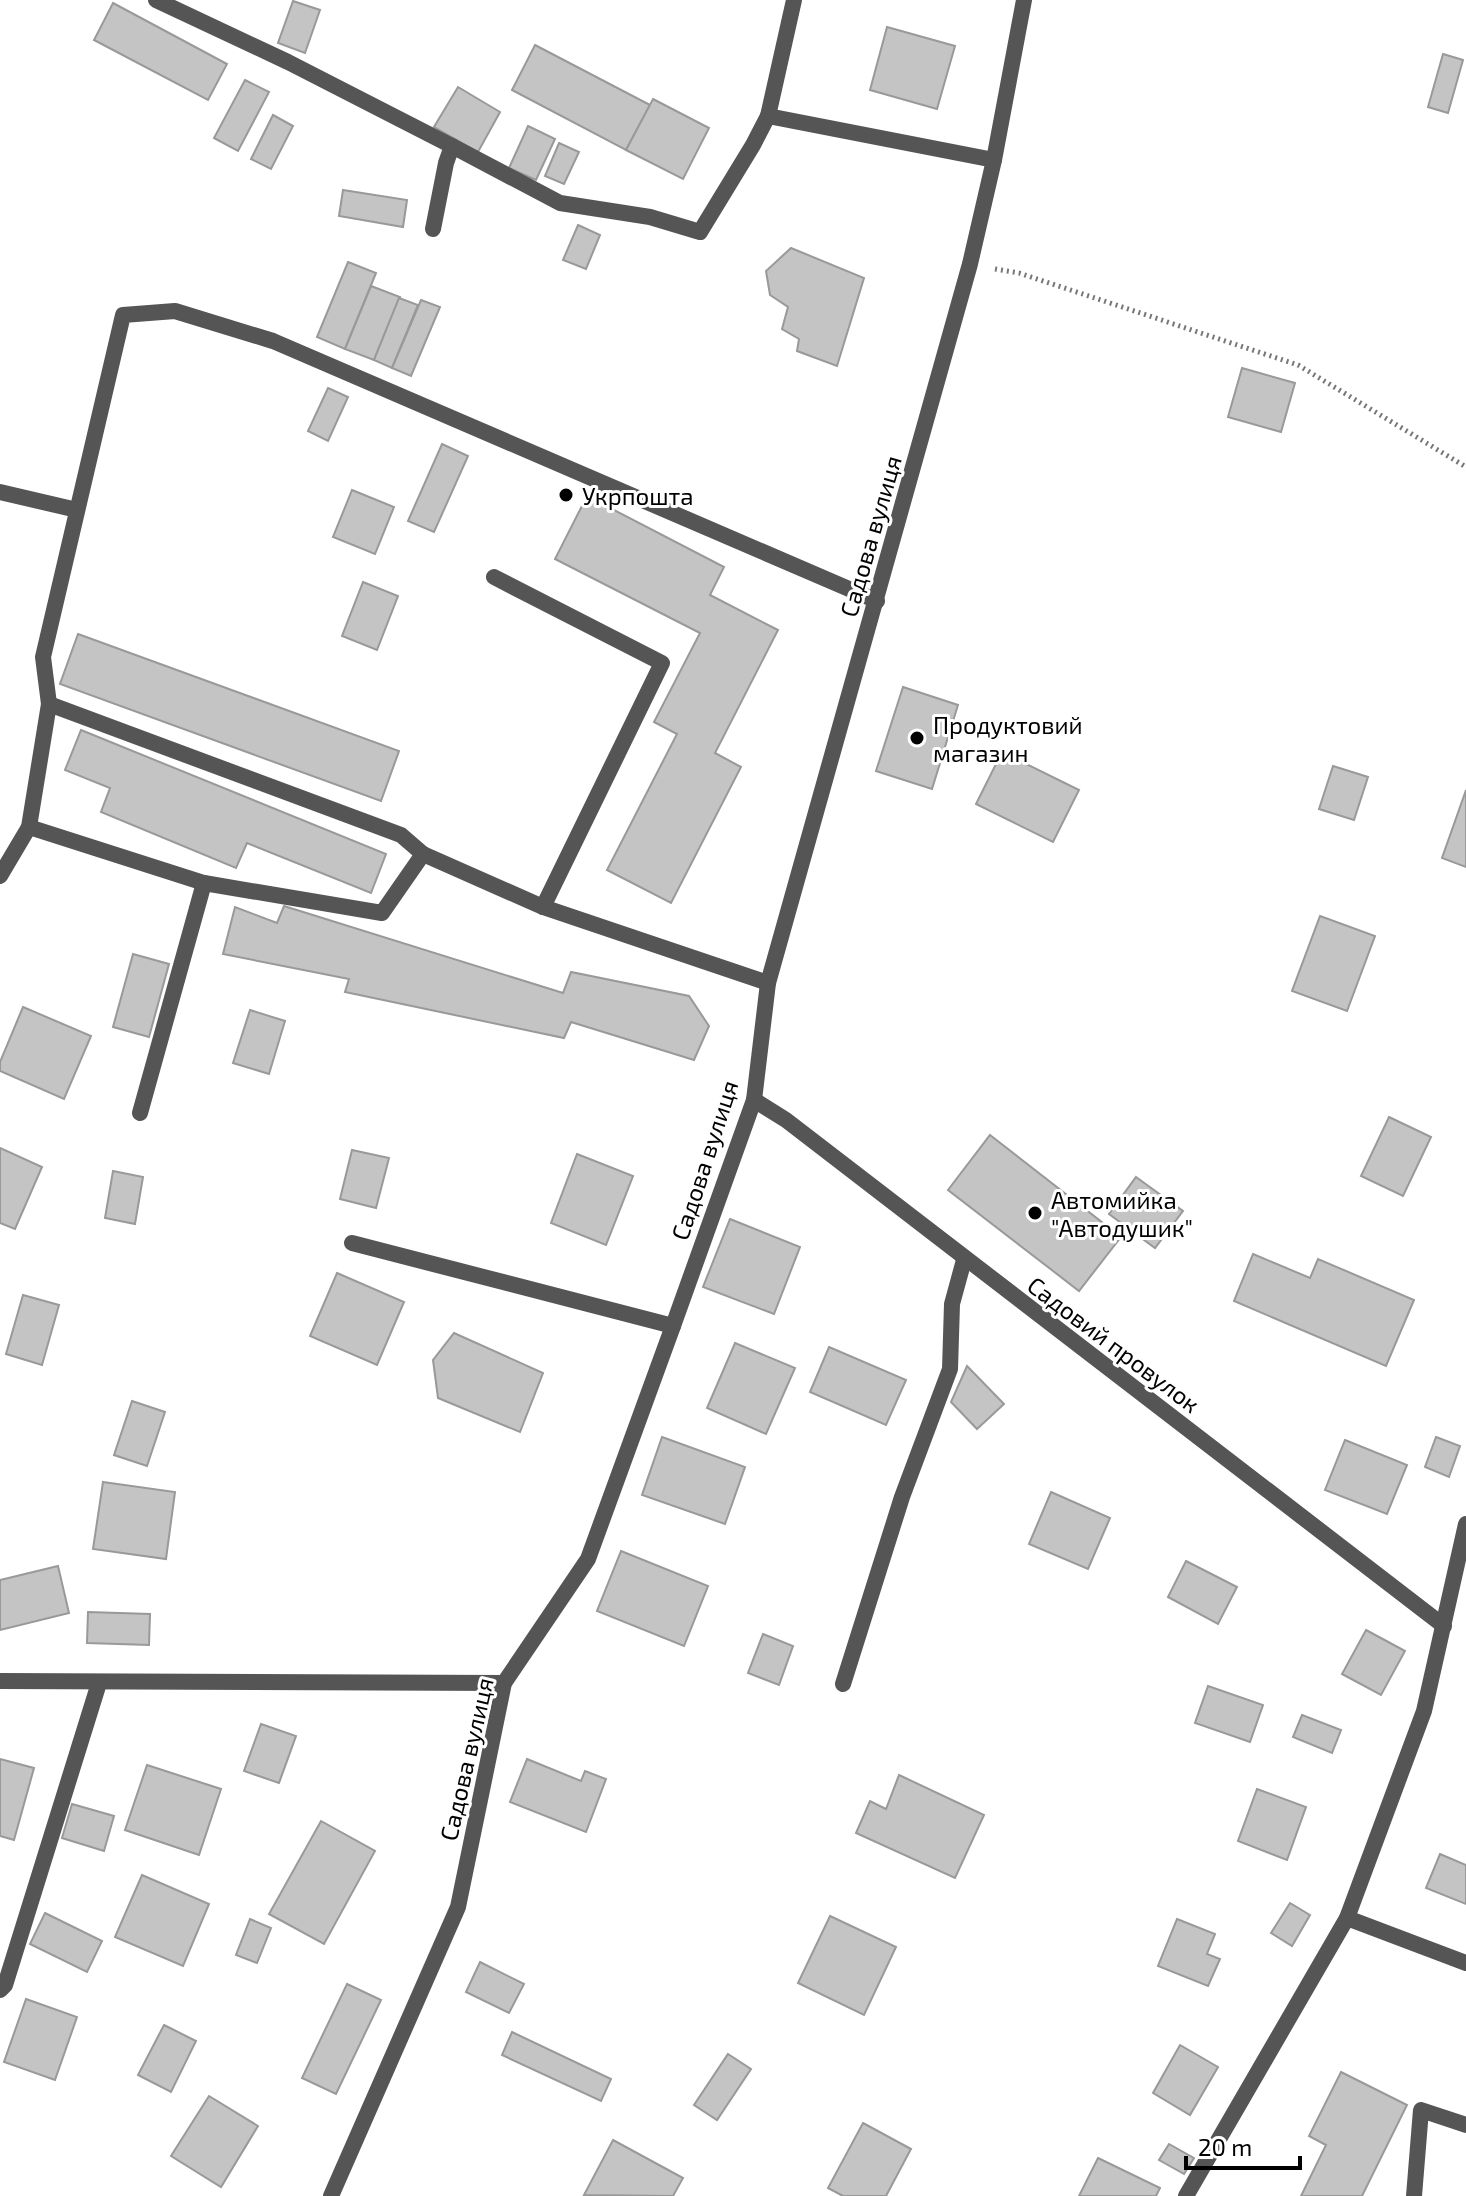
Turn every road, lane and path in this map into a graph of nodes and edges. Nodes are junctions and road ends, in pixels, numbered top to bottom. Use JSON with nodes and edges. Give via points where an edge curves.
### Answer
{"nodes":[{"id":1,"x":156,"y":0,"type":"edge"},
{"id":2,"x":794,"y":0,"type":"edge"},
{"id":3,"x":1024,"y":0,"type":"edge"},
{"id":4,"x":768,"y":116,"type":"junction"},
{"id":5,"x":452,"y":146,"type":"junction"},
{"id":6,"x":994,"y":160,"type":"junction"},
{"id":7,"x":433,"y":229,"type":"dead end"},
{"id":8,"x":970,"y":264,"type":"junction"},
{"id":9,"x":1466,"y":467,"type":"edge"},
{"id":10,"x":0,"y":492,"type":"edge"},
{"id":11,"x":77,"y":510,"type":"junction"},
{"id":12,"x":494,"y":577,"type":"dead end"},
{"id":13,"x":877,"y":601,"type":"junction"},
{"id":14,"x":49,"y":704,"type":"junction"},
{"id":15,"x":29,"y":827,"type":"junction"},
{"id":16,"x":423,"y":854,"type":"junction"},
{"id":17,"x":0,"y":876,"type":"edge"},
{"id":18,"x":204,"y":883,"type":"junction"},
{"id":19,"x":543,"y":907,"type":"junction"},
{"id":20,"x":768,"y":983,"type":"junction"},
{"id":21,"x":754,"y":1100,"type":"junction"},
{"id":22,"x":140,"y":1113,"type":"dead end"},
{"id":23,"x":352,"y":1243,"type":"dead end"},
{"id":24,"x":964,"y":1260,"type":"junction"},
{"id":25,"x":673,"y":1326,"type":"junction"},
{"id":26,"x":1466,"y":1524,"type":"edge"},
{"id":27,"x":1444,"y":1626,"type":"junction"},
{"id":28,"x":0,"y":1681,"type":"edge"},
{"id":29,"x":99,"y":1683,"type":"junction"},
{"id":30,"x":504,"y":1683,"type":"junction"},
{"id":31,"x":843,"y":1684,"type":"dead end"},
{"id":32,"x":1347,"y":1918,"type":"junction"},
{"id":33,"x":1466,"y":1963,"type":"edge"},
{"id":34,"x":0,"y":1990,"type":"edge"},
{"id":35,"x":1466,"y":2125,"type":"edge"},
{"id":36,"x":331,"y":2196,"type":"edge"},
{"id":37,"x":1186,"y":2196,"type":"edge"},
{"id":38,"x":1414,"y":2196,"type":"edge"}],
"edges":[{"from":1,"to":5,"type":"street"},
{"from":2,"to":4,"type":"street"},
{"from":3,"to":6,"type":"street","name":"Садова вулиця"},
{"from":4,"to":5,"type":"street","via":[[700,232],[650,217],[560,203]]},
{"from":4,"to":6,"type":"street"},
{"from":5,"to":7,"type":"street"},
{"from":6,"to":8,"type":"street","name":"Садова вулиця"},
{"from":8,"to":9,"type":"path","via":[[1019,273],[1298,365]]},
{"from":8,"to":13,"type":"street","name":"Садова вулиця"},
{"from":10,"to":11,"type":"street"},
{"from":11,"to":13,"type":"street","via":[[123,315],[175,311],[273,341]]},
{"from":11,"to":14,"type":"street","via":[[43,657]]},
{"from":12,"to":19,"type":"street","via":[[662,663]]},
{"from":13,"to":20,"type":"street","name":"Садова вулиця"},
{"from":14,"to":15,"type":"street"},
{"from":14,"to":16,"type":"street","via":[[401,835]]},
{"from":15,"to":17,"type":"street"},
{"from":15,"to":18,"type":"street"},
{"from":16,"to":18,"type":"street","via":[[382,913]]},
{"from":16,"to":19,"type":"street"},
{"from":18,"to":22,"type":"street"},
{"from":19,"to":20,"type":"street"},
{"from":20,"to":21,"type":"street","name":"Садова вулиця"},
{"from":21,"to":24,"type":"street","name":"Садовий провулок"},
{"from":21,"to":25,"type":"street","name":"Садова вулиця"},
{"from":23,"to":25,"type":"street"},
{"from":24,"to":27,"type":"street","name":"Садовий провулок"},
{"from":24,"to":31,"type":"street","via":[[952,1304],[950,1369],[902,1497]]},
{"from":25,"to":30,"type":"street","name":"Садова вулиця","via":[[588,1559]]},
{"from":26,"to":27,"type":"street"},
{"from":27,"to":32,"type":"street","via":[[1424,1711]]},
{"from":28,"to":29,"type":"street"},
{"from":29,"to":30,"type":"street"},
{"from":29,"to":34,"type":"street"},
{"from":30,"to":36,"type":"street","name":"Садова вулиця","via":[[458,1907]]},
{"from":32,"to":33,"type":"street"},
{"from":32,"to":37,"type":"street"},
{"from":35,"to":38,"type":"street","via":[[1421,2110]]}]}
